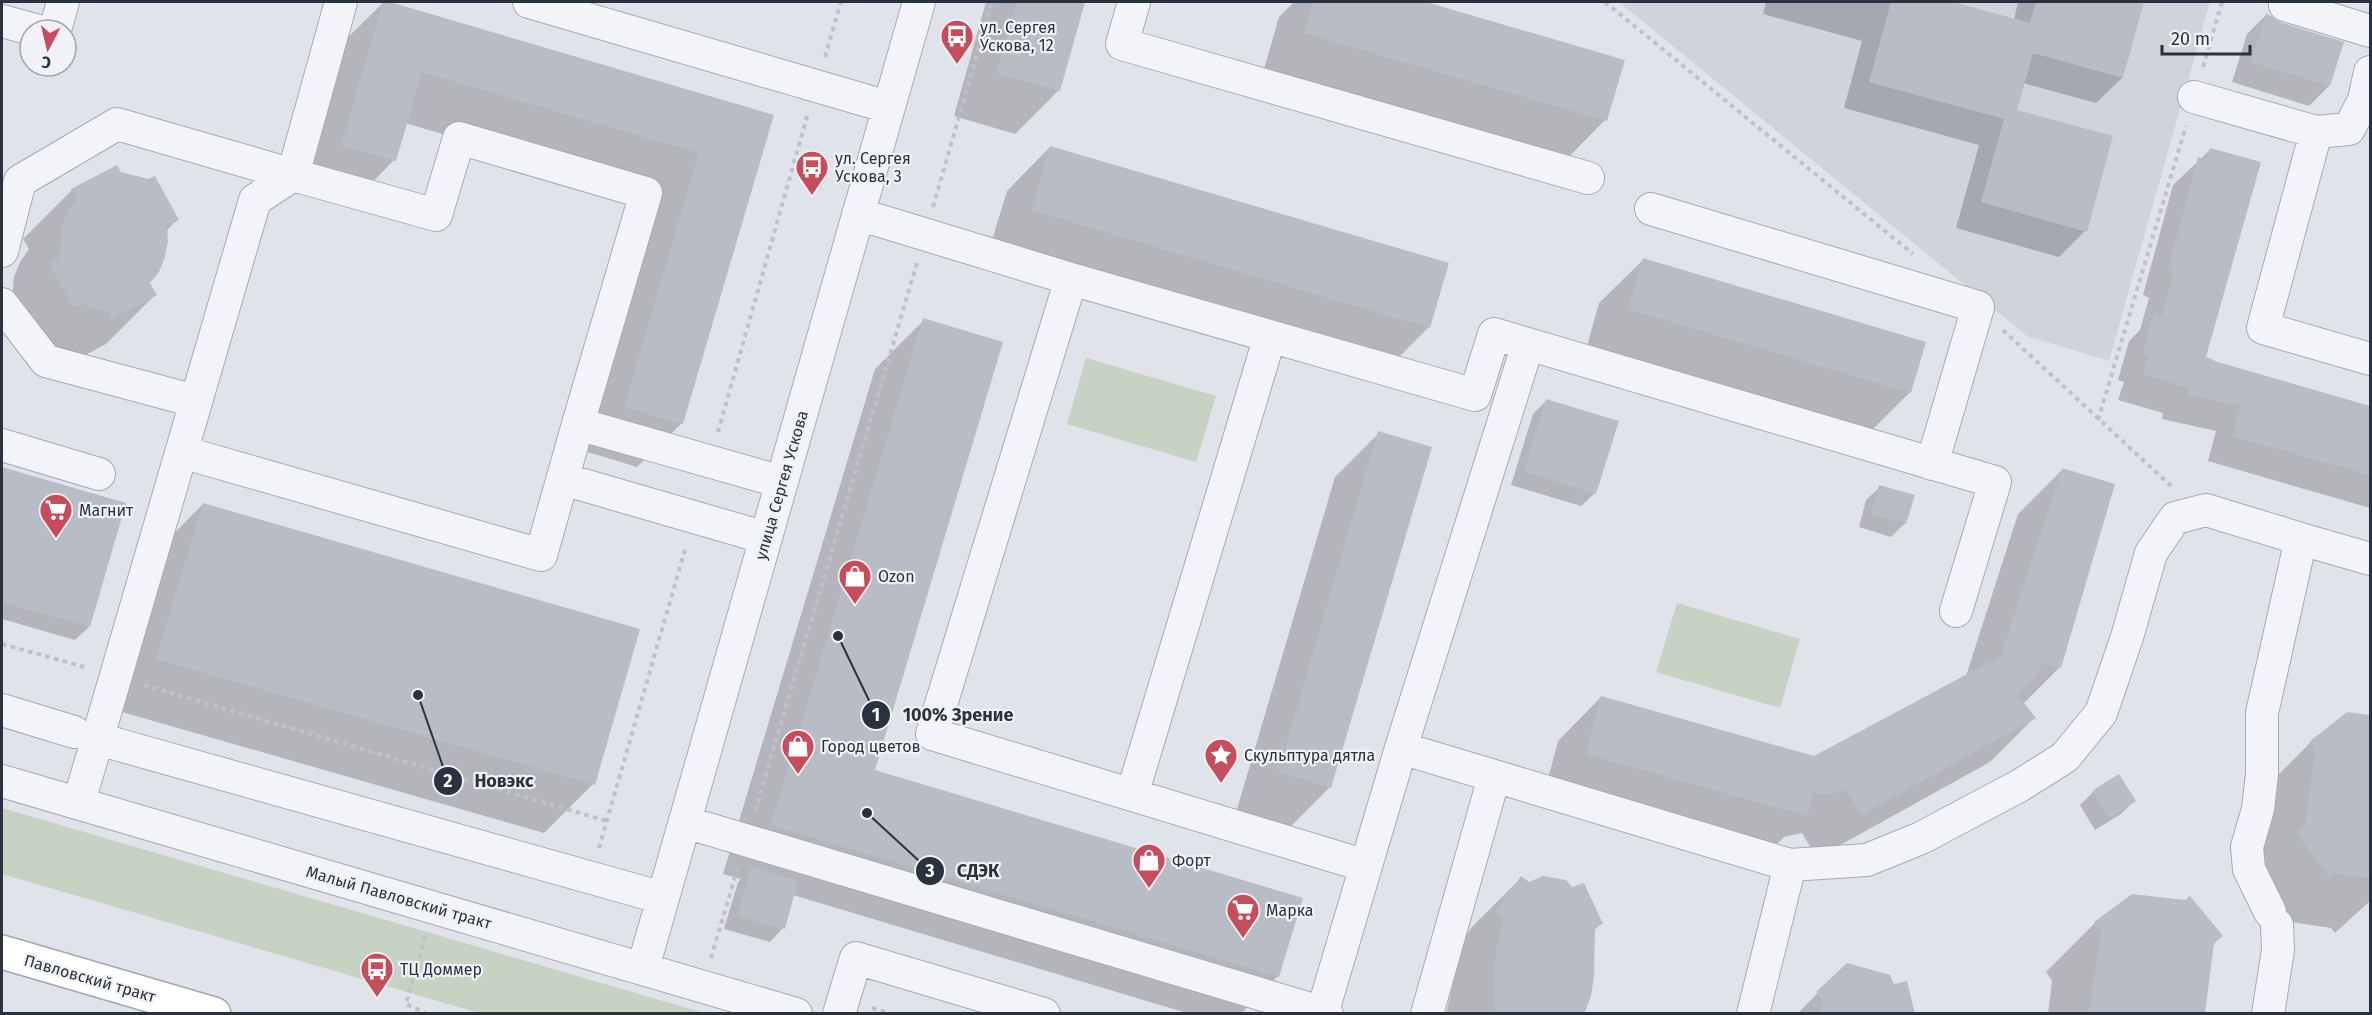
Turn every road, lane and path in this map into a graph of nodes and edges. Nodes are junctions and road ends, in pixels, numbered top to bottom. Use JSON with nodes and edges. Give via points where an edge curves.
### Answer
{"nodes":[{"id":1,"x":63,"y":2,"type":"edge"},
{"id":2,"x":340,"y":2,"type":"edge"},
{"id":3,"x":529,"y":2,"type":"edge"},
{"id":4,"x":841,"y":2,"type":"edge"},
{"id":5,"x":919,"y":2,"type":"edge"},
{"id":6,"x":992,"y":2,"type":"edge"},
{"id":7,"x":1134,"y":2,"type":"edge"},
{"id":8,"x":2222,"y":2,"type":"edge"},
{"id":9,"x":2285,"y":5,"type":"dead end"},
{"id":10,"x":58,"y":18,"type":"edge"},
{"id":11,"x":2,"y":21,"type":"edge"},
{"id":12,"x":18,"y":25,"type":"edge"},
{"id":13,"x":2370,"y":31,"type":"edge"},
{"id":14,"x":817,"y":86,"type":"junction"},
{"id":15,"x":2368,"y":92,"type":"edge"},
{"id":16,"x":2194,"y":97,"type":"junction"},
{"id":17,"x":888,"y":107,"type":"junction"},
{"id":18,"x":2316,"y":132,"type":"junction"},
{"id":19,"x":293,"y":175,"type":"junction"},
{"id":20,"x":1588,"y":178,"type":"dead end"},
{"id":21,"x":1651,"y":209,"type":"dead end"},
{"id":22,"x":858,"y":214,"type":"junction"},
{"id":23,"x":925,"y":234,"type":"junction"},
{"id":24,"x":2,"y":251,"type":"edge"},
{"id":25,"x":1071,"y":279,"type":"junction"},
{"id":26,"x":2,"y":304,"type":"edge"},
{"id":27,"x":1270,"y":336,"type":"junction"},
{"id":28,"x":1528,"y":344,"type":"junction"},
{"id":29,"x":2370,"y":359,"type":"edge"},
{"id":30,"x":1475,"y":395,"type":"junction"},
{"id":31,"x":195,"y":401,"type":"junction"},
{"id":32,"x":1507,"y":405,"type":"junction"},
{"id":33,"x":2098,"y":420,"type":"dead end"},
{"id":34,"x":578,"y":424,"type":"junction"},
{"id":35,"x":2,"y":445,"type":"edge"},
{"id":36,"x":182,"y":452,"type":"junction"},
{"id":37,"x":1932,"y":464,"type":"junction"},
{"id":38,"x":99,"y":474,"type":"dead end"},
{"id":39,"x":563,"y":478,"type":"junction"},
{"id":40,"x":782,"y":482,"type":"junction"},
{"id":41,"x":766,"y":538,"type":"junction"},
{"id":42,"x":2301,"y":539,"type":"junction"},
{"id":43,"x":2370,"y":559,"type":"edge"},
{"id":44,"x":1956,"y":611,"type":"dead end"},
{"id":45,"x":2,"y":644,"type":"edge"},
{"id":46,"x":116,"y":676,"type":"junction"},
{"id":47,"x":2,"y":710,"type":"edge"},
{"id":48,"x":86,"y":735,"type":"junction"},
{"id":49,"x":1401,"y":748,"type":"junction"},
{"id":50,"x":1494,"y":777,"type":"junction"},
{"id":51,"x":2,"y":781,"type":"edge"},
{"id":52,"x":1132,"y":795,"type":"junction"},
{"id":53,"x":79,"y":802,"type":"junction"},
{"id":54,"x":607,"y":821,"type":"dead end"},
{"id":55,"x":685,"y":822,"type":"junction"},
{"id":56,"x":747,"y":840,"type":"junction"},
{"id":57,"x":1790,"y":865,"type":"junction"},
{"id":58,"x":1366,"y":866,"type":"junction"},
{"id":59,"x":663,"y":898,"type":"junction"},
{"id":60,"x":433,"y":908,"type":"junction"},
{"id":61,"x":2,"y":952,"type":"edge"},
{"id":62,"x":710,"y":962,"type":"dead end"},
{"id":63,"x":643,"y":968,"type":"junction"},
{"id":64,"x":175,"y":1008,"type":"edge"},
{"id":65,"x":1324,"y":1013,"type":"edge"},
{"id":66,"x":214,"y":1014,"type":"edge"},
{"id":67,"x":427,"y":1014,"type":"edge"},
{"id":68,"x":796,"y":1014,"type":"edge"},
{"id":69,"x":839,"y":1014,"type":"edge"},
{"id":70,"x":1044,"y":1014,"type":"edge"},
{"id":71,"x":1427,"y":1014,"type":"edge"},
{"id":72,"x":1753,"y":1014,"type":"edge"},
{"id":73,"x":2268,"y":1014,"type":"edge"}],
"edges":[{"from":1,"to":10,"type":"street"},
{"from":2,"to":19,"type":"street"},
{"from":3,"to":14,"type":"street"},
{"from":4,"to":14,"type":"path"},
{"from":5,"to":17,"type":"street","name":"улица Сергея Ускова"},
{"from":6,"to":23,"type":"path"},
{"from":7,"to":20,"type":"street","via":[[1122,44]]},
{"from":8,"to":16,"type":"path"},
{"from":9,"to":13,"type":"street"},
{"from":11,"to":12,"type":"street"},
{"from":14,"to":17,"type":"street"},
{"from":15,"to":18,"type":"street","via":[[2349,129]]},
{"from":16,"to":18,"type":"street"},
{"from":16,"to":33,"type":"path"},
{"from":17,"to":22,"type":"street","name":"улица Сергея Ускова"},
{"from":18,"to":29,"type":"street","via":[[2263,328]]},
{"from":19,"to":24,"type":"street","via":[[117,124],[20,181]]},
{"from":19,"to":31,"type":"street","via":[[255,200]]},
{"from":19,"to":34,"type":"street","via":[[436,215],[459,138],[646,193]]},
{"from":21,"to":37,"type":"street","via":[[1978,307]]},
{"from":22,"to":23,"type":"street"},
{"from":22,"to":40,"type":"street","name":"улица Сергея Ускова"},
{"from":23,"to":25,"type":"street"},
{"from":23,"to":56,"type":"path"},
{"from":25,"to":27,"type":"street"},
{"from":25,"to":52,"type":"street","via":[[932,734]]},
{"from":26,"to":31,"type":"street","via":[[46,361]]},
{"from":27,"to":30,"type":"street"},
{"from":27,"to":52,"type":"street"},
{"from":28,"to":30,"type":"street","via":[[1494,334]]},
{"from":28,"to":32,"type":"street"},
{"from":28,"to":37,"type":"street"},
{"from":30,"to":32,"type":"street"},
{"from":31,"to":36,"type":"street"},
{"from":32,"to":49,"type":"street"},
{"from":34,"to":39,"type":"street"},
{"from":34,"to":40,"type":"street"},
{"from":35,"to":38,"type":"street"},
{"from":36,"to":39,"type":"street","via":[[541,555]]},
{"from":36,"to":46,"type":"street"},
{"from":37,"to":44,"type":"street","via":[[1995,482]]},
{"from":39,"to":41,"type":"street"},
{"from":40,"to":41,"type":"street","name":"улица Сергея Ускова"},
{"from":41,"to":55,"type":"street","name":"улица Сергея Ускова"},
{"from":42,"to":43,"type":"street"},
{"from":42,"to":57,"type":"street","via":[[2206,510],[2175,518],[2151,553],[2101,713],[2066,757],[1930,833],[1867,860]]},
{"from":42,"to":73,"type":"street","via":[[2262,712],[2262,774],[2258,809],[2247,847],[2249,869],[2273,918],[2278,950]]},
{"from":45,"to":46,"type":"path"},
{"from":46,"to":48,"type":"street"},
{"from":46,"to":54,"type":"path"},
{"from":47,"to":48,"type":"street"},
{"from":48,"to":53,"type":"street"},
{"from":48,"to":59,"type":"street"},
{"from":49,"to":50,"type":"street"},
{"from":49,"to":58,"type":"street"},
{"from":50,"to":57,"type":"street"},
{"from":50,"to":71,"type":"street"},
{"from":51,"to":53,"type":"street","name":"Малый Павловский тракт"},
{"from":52,"to":58,"type":"street"},
{"from":53,"to":60,"type":"street","name":"Малый Павловский тракт"},
{"from":55,"to":56,"type":"street"},
{"from":55,"to":59,"type":"street","name":"улица Сергея Ускова"},
{"from":56,"to":62,"type":"path"},
{"from":56,"to":65,"type":"street"},
{"from":57,"to":72,"type":"street"},
{"from":58,"to":65,"type":"street"},
{"from":59,"to":63,"type":"street","name":"улица Сергея Ускова"},
{"from":60,"to":63,"type":"street","name":"Малый Павловский тракт"},
{"from":60,"to":67,"type":"path","via":[[406,1004]]},
{"from":61,"to":64,"type":"main road","name":"Павловский тракт"},
{"from":63,"to":68,"type":"street","name":"Малый Павловский тракт"},
{"from":64,"to":66,"type":"main road","name":"Павловский тракт"},
{"from":69,"to":70,"type":"street","via":[[856,958]]}]}
